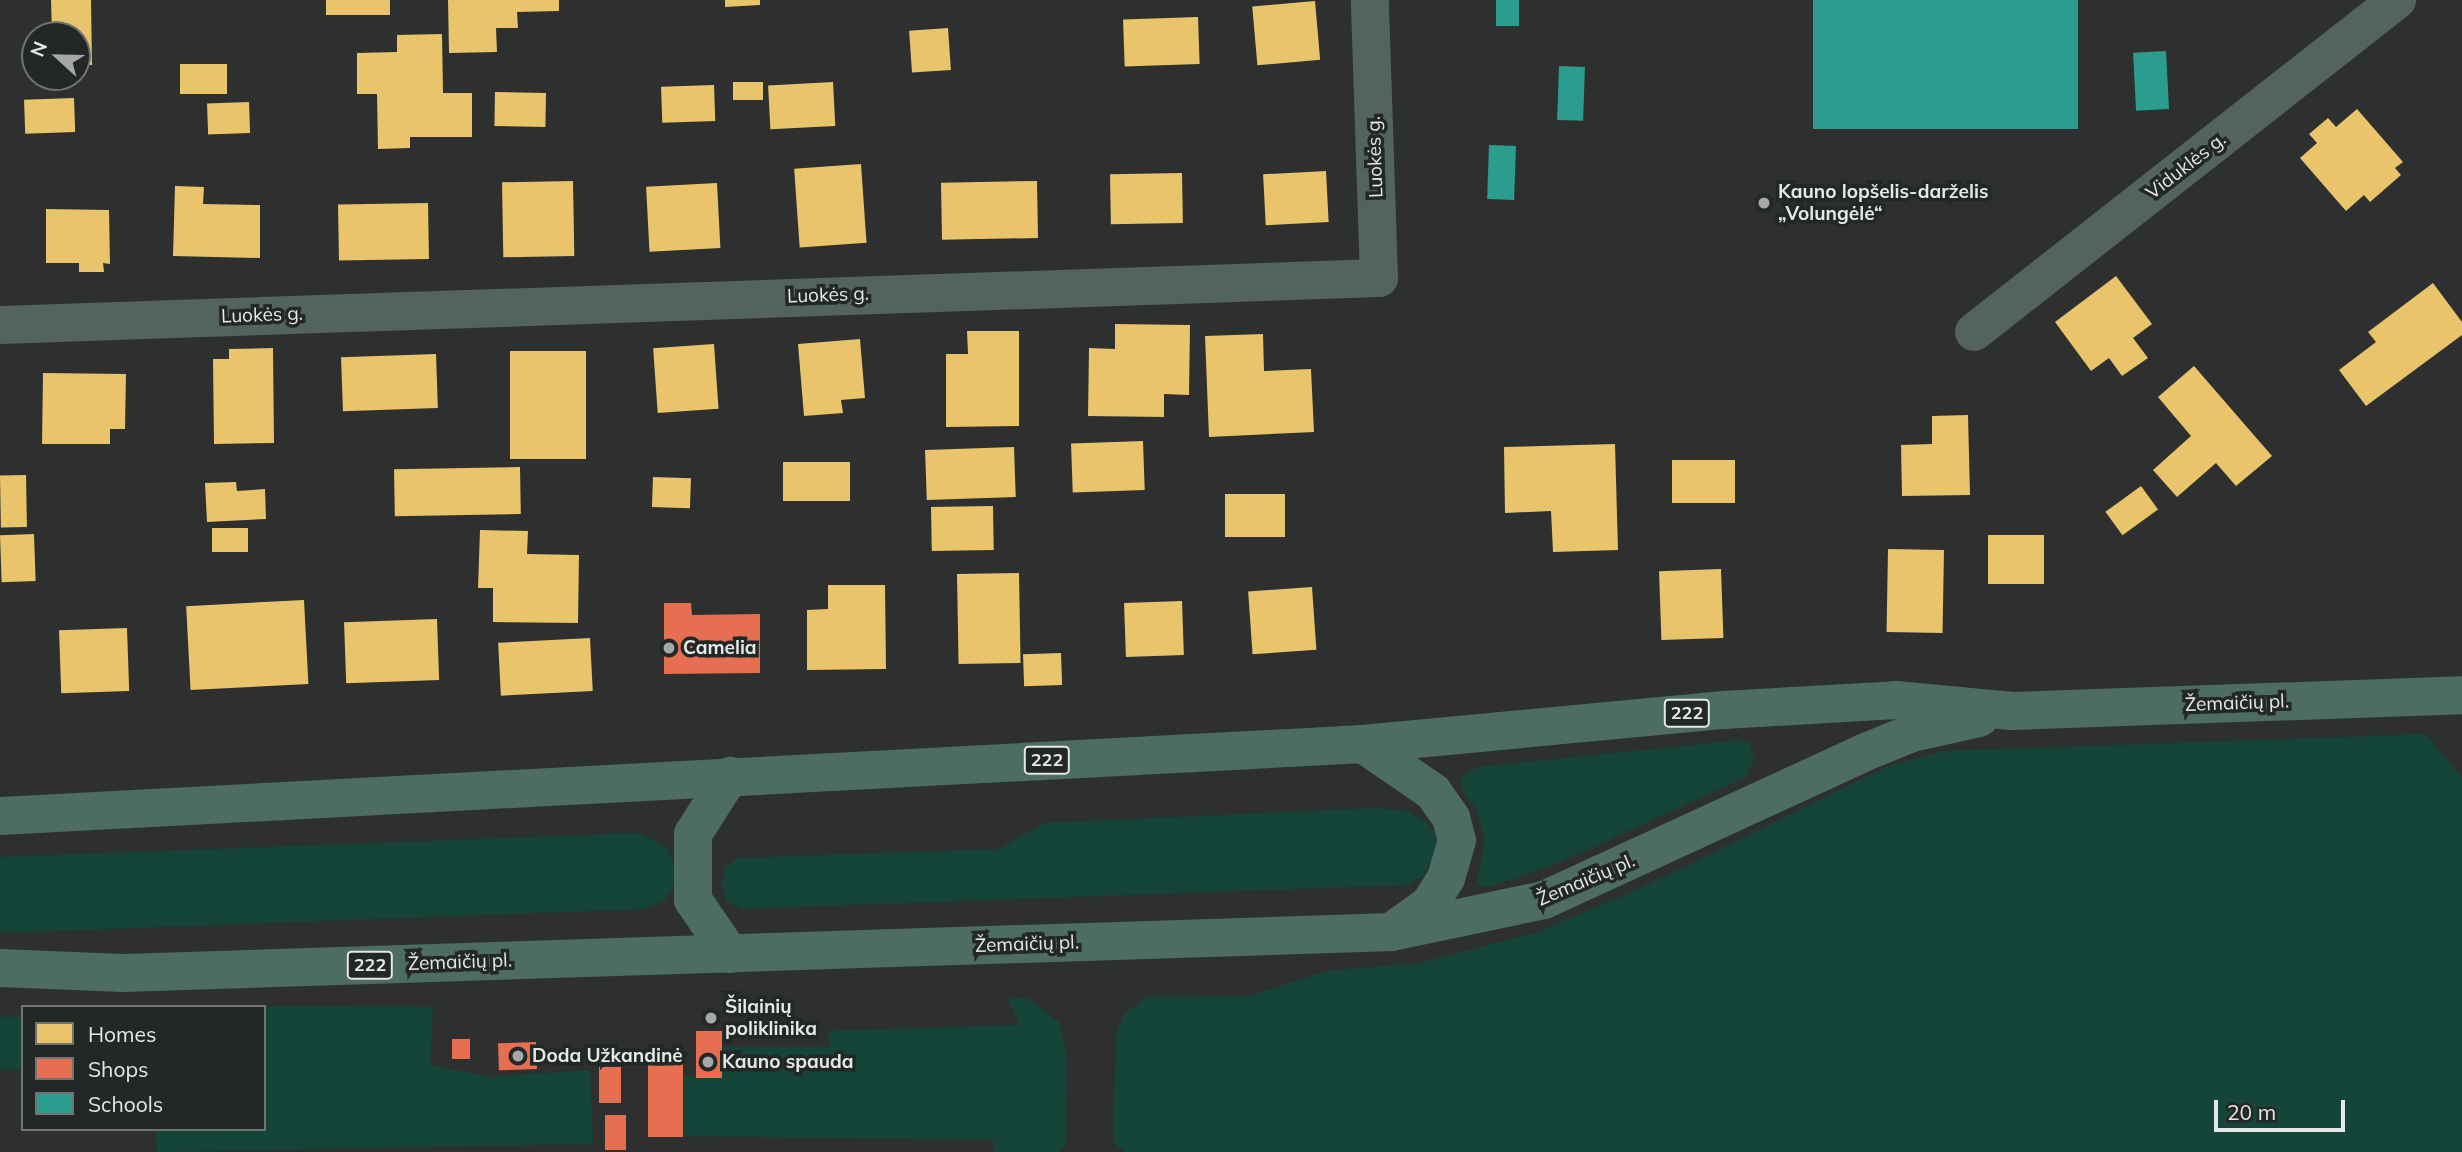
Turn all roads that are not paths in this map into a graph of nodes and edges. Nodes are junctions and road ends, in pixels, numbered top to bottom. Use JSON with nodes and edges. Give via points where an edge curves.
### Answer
{"nodes":[{"id":1,"x":1370,"y":0,"type":"edge"},
{"id":2,"x":2397,"y":0,"type":"edge"},
{"id":3,"x":0,"y":325,"type":"edge"},
{"id":4,"x":1974,"y":332,"type":"dead end"},
{"id":5,"x":2462,"y":695,"type":"edge"},
{"id":6,"x":2012,"y":710,"type":"junction"},
{"id":7,"x":1363,"y":744,"type":"junction"},
{"id":8,"x":730,"y":776,"type":"junction"},
{"id":9,"x":0,"y":802,"type":"edge"},
{"id":10,"x":57,"y":812,"type":"junction"},
{"id":11,"x":0,"y":816,"type":"edge"},
{"id":12,"x":1392,"y":932,"type":"junction"},
{"id":13,"x":730,"y":954,"type":"junction"},
{"id":14,"x":4,"y":970,"type":"edge"}],
"edges":[{"from":1,"to":3,"type":"street","name":"Luokės g.","via":[[1378,278]]},
{"from":2,"to":4,"type":"street","name":"Viduklės g."},
{"from":5,"to":6,"type":"main road","name":"Žemaičių pl.","number":"222"},
{"from":6,"to":7,"type":"main road","name":"Žemaičių pl.","number":"222","via":[[1896,700],[1724,710]]},
{"from":6,"to":12,"type":"main road","name":"Žemaičių pl.","number":"222","via":[[1900,737],[1544,900]]},
{"from":7,"to":8,"type":"main road","name":"Žemaičių pl.","number":"222"},
{"from":7,"to":12,"type":"main road","via":[[1433,792],[1451,818],[1457,840],[1446,878],[1430,904]]},
{"from":8,"to":10,"type":"main road","name":"Žemaičių pl.","number":"222"},
{"from":8,"to":13,"type":"main road","via":[[693,834],[693,900]]},
{"from":9,"to":10,"type":"main road"},
{"from":10,"to":11,"type":"main road","name":"Žemaičių pl.","number":"222"},
{"from":12,"to":13,"type":"main road","name":"Žemaičių pl.","number":"222"},
{"from":13,"to":14,"type":"main road","name":"Žemaičių pl.","number":"222","via":[[123,973]]}]}
